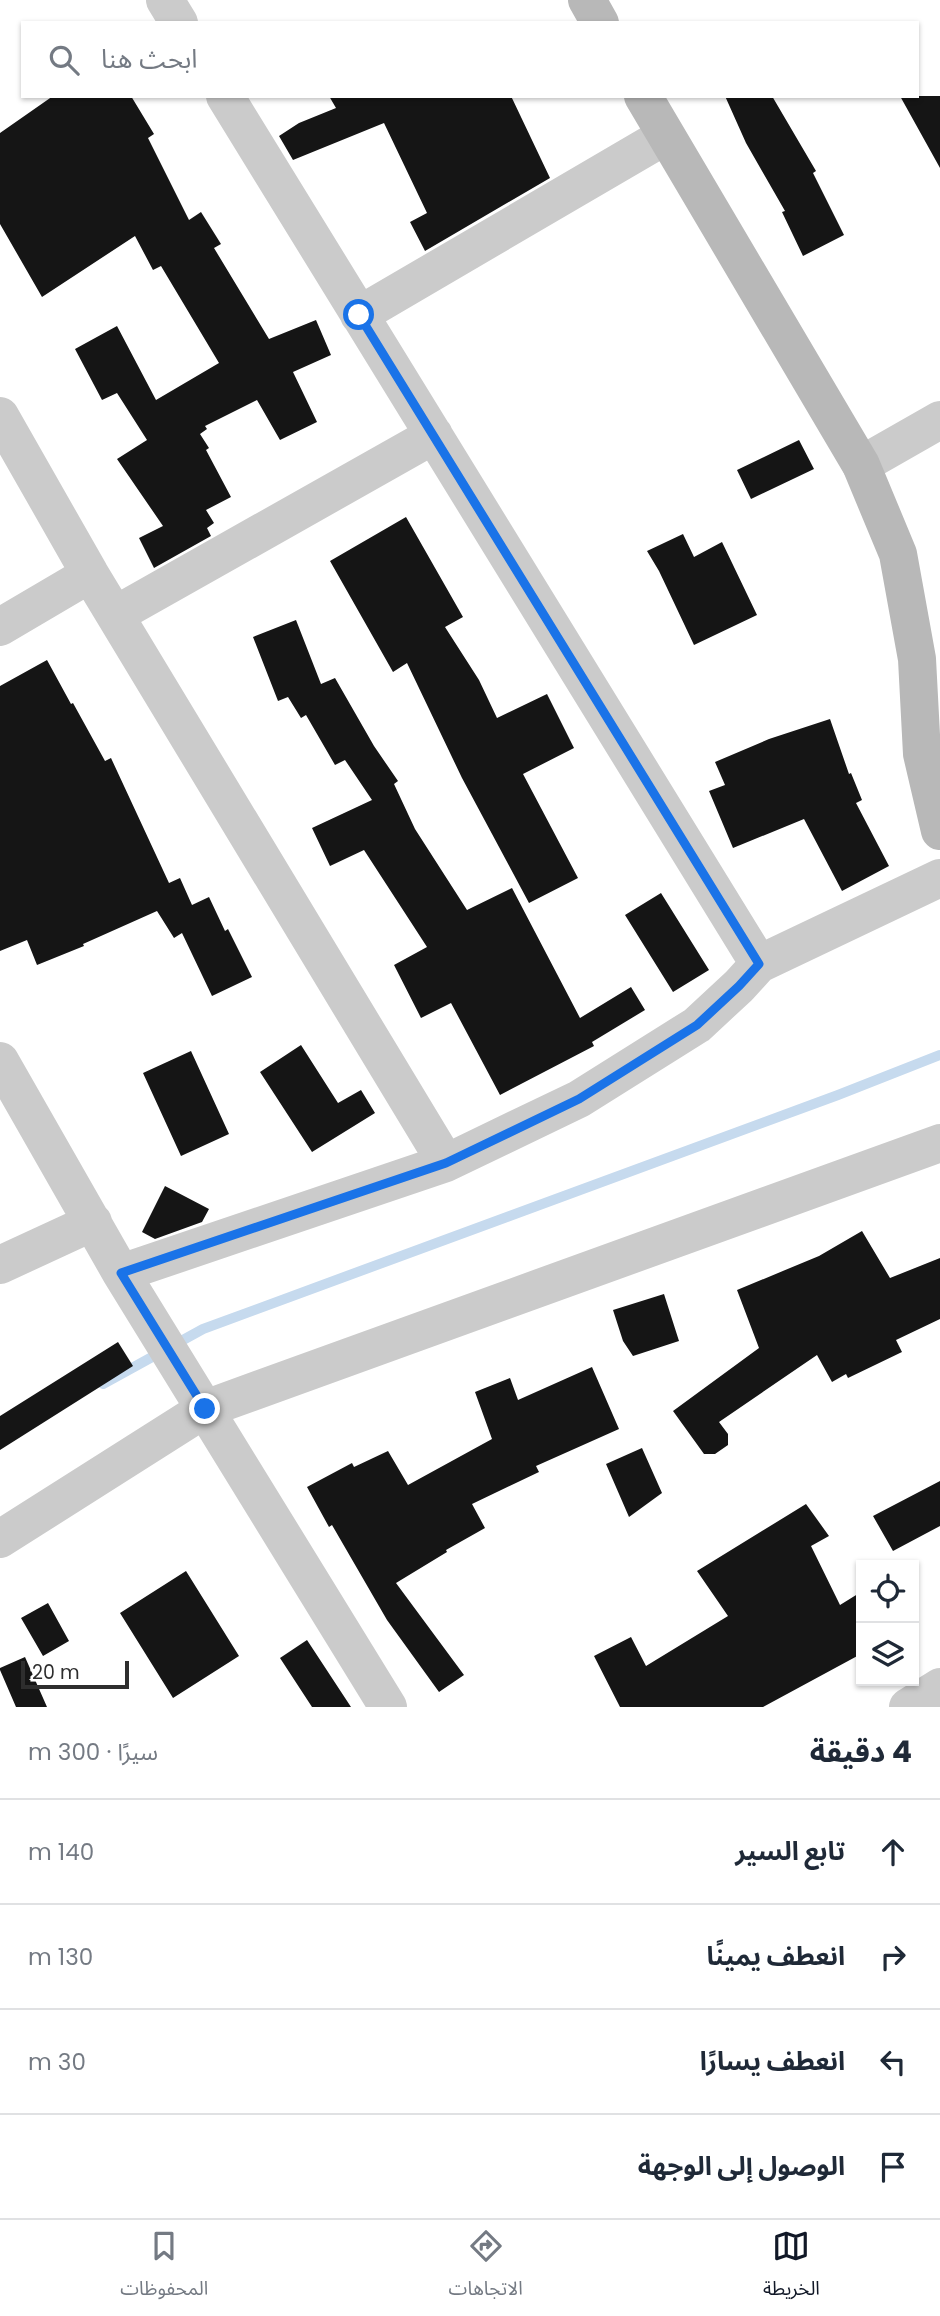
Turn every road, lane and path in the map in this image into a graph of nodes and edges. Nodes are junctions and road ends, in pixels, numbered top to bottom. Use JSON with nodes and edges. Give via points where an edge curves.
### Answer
{"nodes":[{"id":1,"x":165,"y":0,"type":"edge"},
{"id":2,"x":587,"y":0,"type":"edge"},
{"id":3,"x":178,"y":21,"type":"edge"},
{"id":4,"x":599,"y":21,"type":"edge"},
{"id":5,"x":226,"y":98,"type":"edge"},
{"id":6,"x":644,"y":98,"type":"edge"},
{"id":7,"x":666,"y":136,"type":"junction"},
{"id":8,"x":359,"y":315,"type":"junction"},
{"id":9,"x":0,"y":416,"type":"edge"},
{"id":10,"x":940,"y":420,"type":"edge"},
{"id":11,"x":434,"y":435,"type":"junction"},
{"id":12,"x":861,"y":465,"type":"junction"},
{"id":13,"x":90,"y":574,"type":"junction"},
{"id":14,"x":115,"y":615,"type":"junction"},
{"id":15,"x":0,"y":628,"type":"edge"},
{"id":16,"x":940,"y":831,"type":"edge"},
{"id":17,"x":940,"y":878,"type":"edge"},
{"id":18,"x":759,"y":964,"type":"junction"},
{"id":19,"x":0,"y":1061,"type":"edge"},
{"id":20,"x":940,"y":1143,"type":"edge"},
{"id":21,"x":446,"y":1163,"type":"junction"},
{"id":22,"x":93,"y":1222,"type":"junction"},
{"id":23,"x":0,"y":1265,"type":"edge"},
{"id":24,"x":129,"y":1286,"type":"junction"},
{"id":25,"x":205,"y":1409,"type":"junction"},
{"id":26,"x":0,"y":1539,"type":"edge"},
{"id":27,"x":940,"y":1687,"type":"edge"},
{"id":28,"x":388,"y":1707,"type":"edge"},
{"id":29,"x":908,"y":1707,"type":"edge"}],
"edges":[{"from":1,"to":3,"type":"street"},
{"from":2,"to":4,"type":"street"},
{"from":5,"to":8,"type":"street"},
{"from":6,"to":7,"type":"street"},
{"from":7,"to":8,"type":"street"},
{"from":7,"to":12,"type":"street"},
{"from":8,"to":11,"type":"street"},
{"from":9,"to":13,"type":"street"},
{"from":10,"to":12,"type":"street"},
{"from":11,"to":14,"type":"street"},
{"from":11,"to":18,"type":"street"},
{"from":12,"to":16,"type":"street","via":[[898,554],[917,659],[922,754]]},
{"from":13,"to":14,"type":"street"},
{"from":13,"to":15,"type":"street"},
{"from":14,"to":21,"type":"street"},
{"from":17,"to":18,"type":"street"},
{"from":18,"to":21,"type":"street","via":[[697,1025],[640,1062],[579,1099]]},
{"from":19,"to":22,"type":"street"},
{"from":20,"to":25,"type":"street"},
{"from":21,"to":24,"type":"street"},
{"from":22,"to":23,"type":"street"},
{"from":22,"to":24,"type":"street"},
{"from":24,"to":25,"type":"street"},
{"from":25,"to":26,"type":"street"},
{"from":25,"to":28,"type":"street"},
{"from":27,"to":29,"type":"street"}]}
